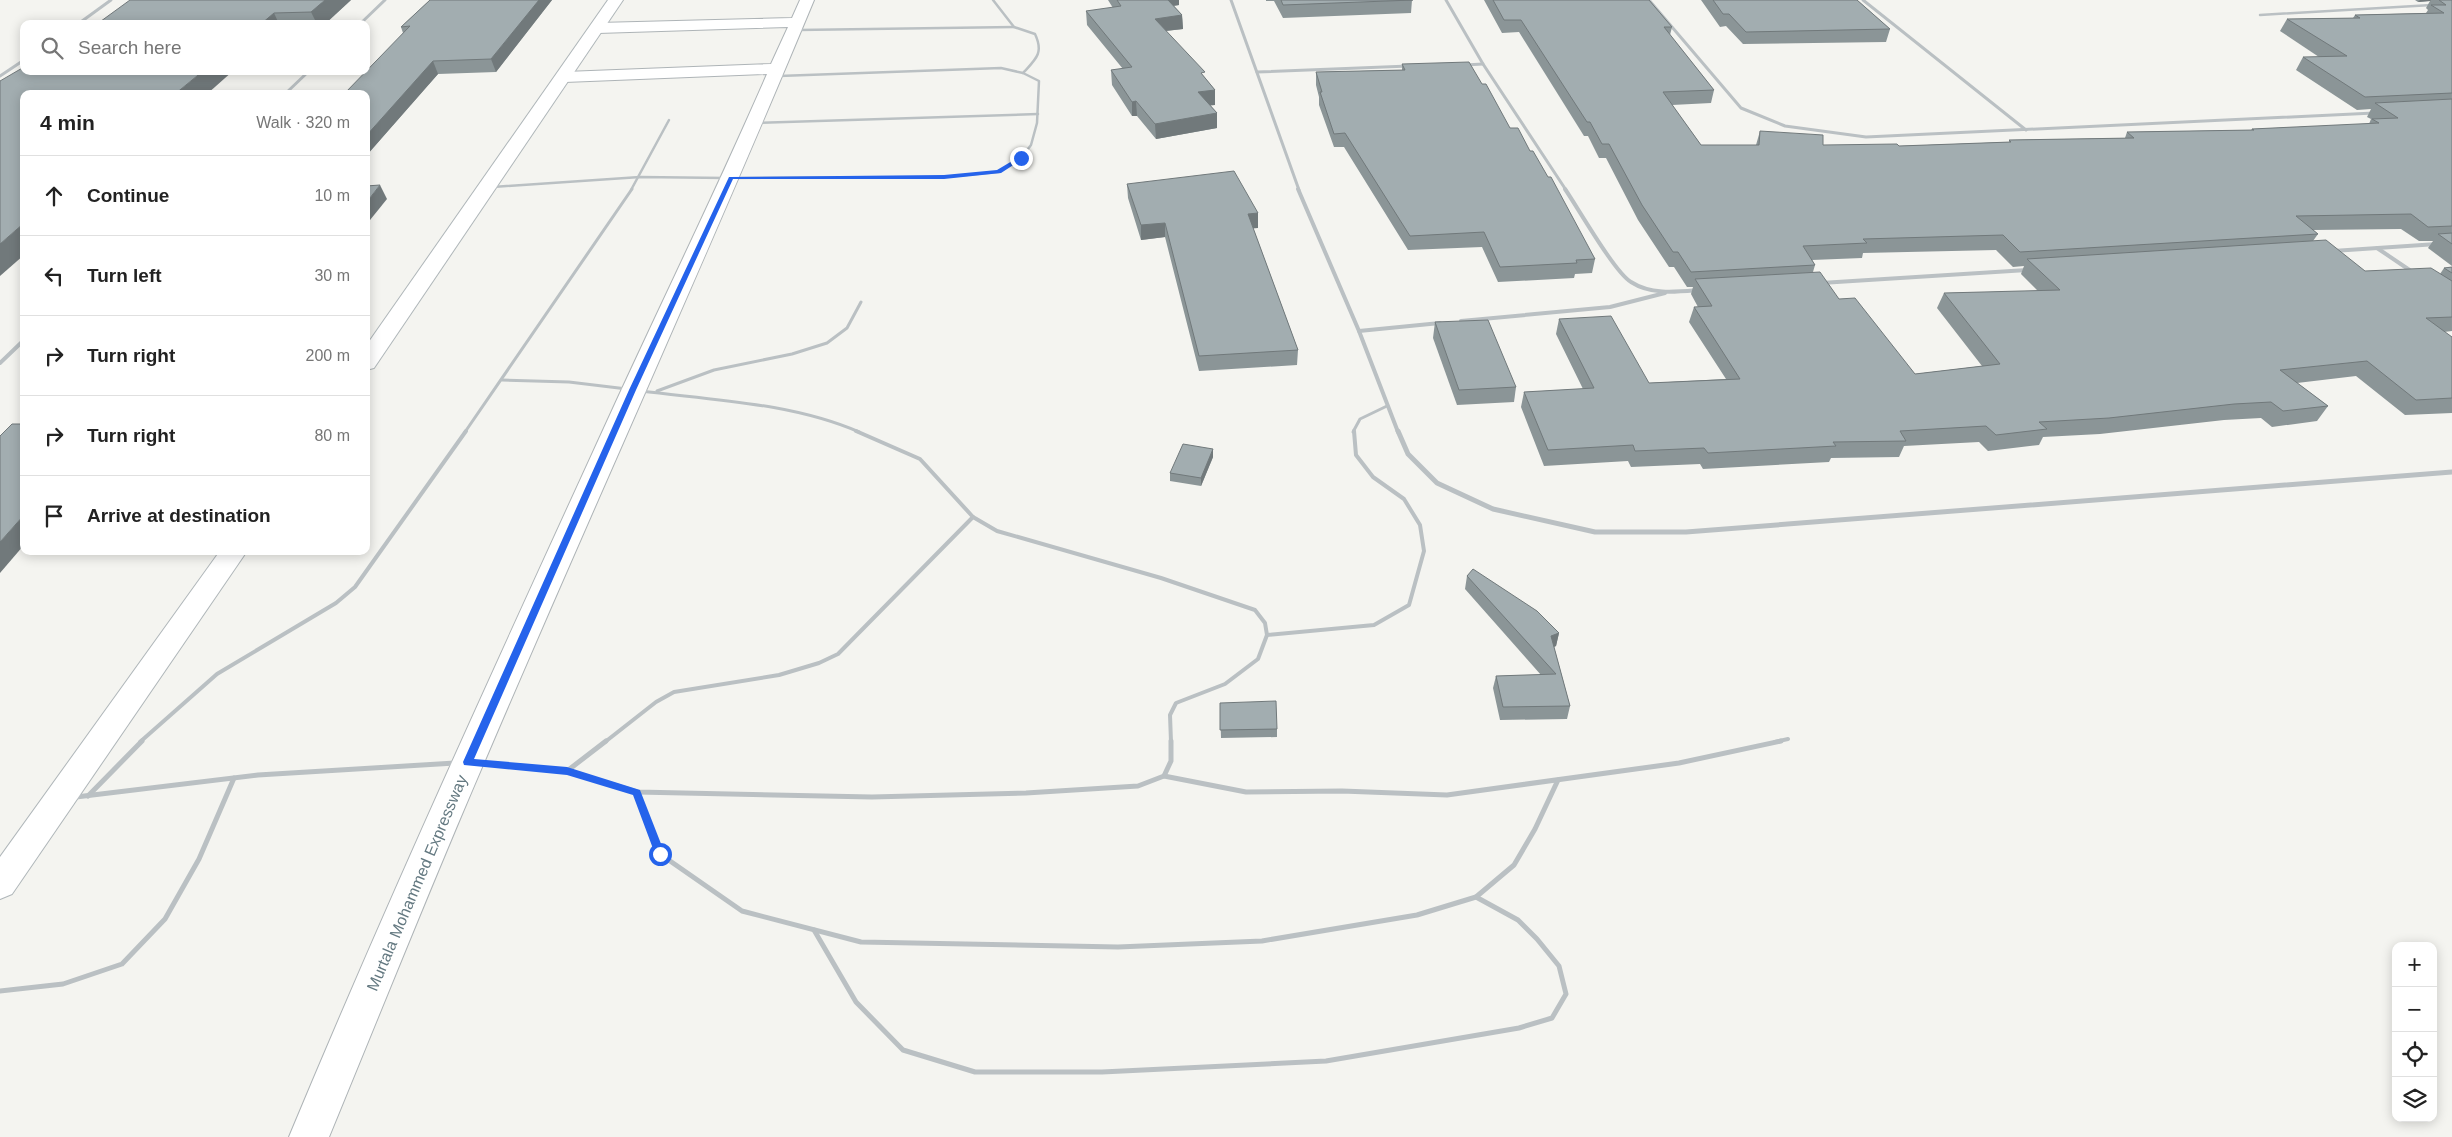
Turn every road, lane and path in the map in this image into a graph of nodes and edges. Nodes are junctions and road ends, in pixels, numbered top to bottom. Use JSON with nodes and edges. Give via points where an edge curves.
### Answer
{"nodes":[{"id":1,"x":111,"y":0,"type":"edge"},
{"id":2,"x":385,"y":0,"type":"edge"},
{"id":3,"x":616,"y":0,"type":"edge"},
{"id":4,"x":993,"y":0,"type":"edge"},
{"id":5,"x":1231,"y":0,"type":"edge"},
{"id":6,"x":1446,"y":0,"type":"edge"},
{"id":7,"x":1649,"y":0,"type":"edge"},
{"id":8,"x":1863,"y":0,"type":"edge"},
{"id":9,"x":2435,"y":4,"type":"edge"},
{"id":10,"x":2260,"y":15,"type":"dead end"},
{"id":11,"x":800,"y":17,"type":"edge"},
{"id":12,"x":84,"y":20,"type":"edge"},
{"id":13,"x":364,"y":20,"type":"edge"},
{"id":14,"x":1014,"y":27,"type":"junction"},
{"id":15,"x":598,"y":28,"type":"junction"},
{"id":16,"x":20,"y":63,"type":"edge"},
{"id":17,"x":1463,"y":64,"type":"edge"},
{"id":18,"x":1483,"y":64,"type":"junction"},
{"id":19,"x":1414,"y":66,"type":"edge"},
{"id":20,"x":776,"y":72,"type":"junction"},
{"id":21,"x":1257,"y":72,"type":"junction"},
{"id":22,"x":1023,"y":74,"type":"junction"},
{"id":23,"x":305,"y":75,"type":"edge"},
{"id":24,"x":0,"y":76,"type":"edge"},
{"id":25,"x":565,"y":77,"type":"junction"},
{"id":26,"x":289,"y":90,"type":"edge"},
{"id":27,"x":2383,"y":112,"type":"edge"},
{"id":28,"x":1038,"y":114,"type":"junction"},
{"id":29,"x":669,"y":120,"type":"dead end"},
{"id":30,"x":755,"y":123,"type":"junction"},
{"id":31,"x":2026,"y":130,"type":"junction"},
{"id":32,"x":640,"y":178,"type":"junction"},
{"id":33,"x":731,"y":178,"type":"junction"},
{"id":34,"x":487,"y":188,"type":"junction"},
{"id":35,"x":2443,"y":244,"type":"edge"},
{"id":36,"x":2377,"y":248,"type":"junction"},
{"id":37,"x":2328,"y":251,"type":"edge"},
{"id":38,"x":2030,"y":270,"type":"edge"},
{"id":39,"x":2422,"y":279,"type":"edge"},
{"id":40,"x":1820,"y":283,"type":"edge"},
{"id":41,"x":1700,"y":290,"type":"edge"},
{"id":42,"x":1670,"y":292,"type":"junction"},
{"id":43,"x":861,"y":302,"type":"dead end"},
{"id":44,"x":1456,"y":322,"type":"edge"},
{"id":45,"x":1446,"y":323,"type":"edge"},
{"id":46,"x":1359,"y":331,"type":"junction"},
{"id":47,"x":20,"y":344,"type":"edge"},
{"id":48,"x":370,"y":357,"type":"edge"},
{"id":49,"x":0,"y":363,"type":"edge"},
{"id":50,"x":502,"y":380,"type":"junction"},
{"id":51,"x":644,"y":391,"type":"junction"},
{"id":52,"x":1387,"y":406,"type":"junction"},
{"id":53,"x":2452,"y":473,"type":"edge"},
{"id":54,"x":973,"y":517,"type":"junction"},
{"id":55,"x":231,"y":555,"type":"edge"},
{"id":56,"x":1267,"y":635,"type":"junction"},
{"id":57,"x":1788,"y":739,"type":"dead end"},
{"id":58,"x":468,"y":762,"type":"junction"},
{"id":59,"x":567,"y":771,"type":"junction"},
{"id":60,"x":1164,"y":776,"type":"junction"},
{"id":61,"x":234,"y":778,"type":"junction"},
{"id":62,"x":1558,"y":780,"type":"junction"},
{"id":63,"x":637,"y":792,"type":"junction"},
{"id":64,"x":74,"y":797,"type":"junction"},
{"id":65,"x":0,"y":884,"type":"edge"},
{"id":66,"x":1476,"y":897,"type":"junction"},
{"id":67,"x":814,"y":930,"type":"junction"},
{"id":68,"x":0,"y":991,"type":"edge"},
{"id":69,"x":309,"y":1137,"type":"edge"}],
"edges":[{"from":1,"to":12,"type":"street"},
{"from":2,"to":13,"type":"street"},
{"from":3,"to":15,"type":"main road"},
{"from":4,"to":14,"type":"lane"},
{"from":5,"to":21,"type":"street"},
{"from":6,"to":18,"type":"street"},
{"from":7,"to":31,"type":"street","via":[[1741,108],[1760,119],[1866,137]]},
{"from":8,"to":31,"type":"street"},
{"from":9,"to":10,"type":"lane"},
{"from":11,"to":14,"type":"lane"},
{"from":11,"to":15,"type":"main road"},
{"from":11,"to":20,"type":"main road","name":"Murtala Mohammed Expressway"},
{"from":14,"to":22,"type":"lane","via":[[1035,34],[1040,45],[1037,57]]},
{"from":15,"to":25,"type":"main road"},
{"from":16,"to":24,"type":"street"},
{"from":17,"to":18,"type":"street"},
{"from":18,"to":42,"type":"street","via":[[1623,277],[1630,284],[1645,289]]},
{"from":19,"to":21,"type":"street"},
{"from":20,"to":22,"type":"lane","via":[[1002,68]]},
{"from":20,"to":25,"type":"main road"},
{"from":20,"to":30,"type":"main road","name":"Murtala Mohammed Expressway"},
{"from":21,"to":46,"type":"street","via":[[1296,182]]},
{"from":22,"to":28,"type":"lane","via":[[1039,81]]},
{"from":23,"to":26,"type":"street"},
{"from":25,"to":34,"type":"main road"},
{"from":27,"to":31,"type":"street"},
{"from":28,"to":30,"type":"lane"},
{"from":28,"to":33,"type":"lane","via":[[1031,145],[1021,158],[999,172],[944,177]]},
{"from":29,"to":32,"type":"lane"},
{"from":30,"to":33,"type":"main road","name":"Murtala Mohammed Expressway"},
{"from":32,"to":33,"type":"lane"},
{"from":32,"to":34,"type":"lane"},
{"from":32,"to":50,"type":"lane"},
{"from":33,"to":51,"type":"main road","name":"Murtala Mohammed Expressway"},
{"from":34,"to":48,"type":"main road"},
{"from":35,"to":36,"type":"street"},
{"from":36,"to":37,"type":"street"},
{"from":36,"to":39,"type":"street"},
{"from":38,"to":40,"type":"street"},
{"from":41,"to":42,"type":"street"},
{"from":42,"to":44,"type":"street","via":[[1610,307]]},
{"from":43,"to":51,"type":"lane","via":[[847,328],[827,343],[792,354],[714,370]]},
{"from":45,"to":46,"type":"street"},
{"from":46,"to":52,"type":"street"},
{"from":47,"to":49,"type":"street"},
{"from":50,"to":51,"type":"lane","via":[[569,382]]},
{"from":50,"to":64,"type":"lane","via":[[355,587],[336,604],[217,674]]},
{"from":51,"to":54,"type":"lane","via":[[772,408],[840,424],[920,459]]},
{"from":51,"to":58,"type":"main road","name":"Murtala Mohammed Expressway"},
{"from":52,"to":53,"type":"street","via":[[1408,454],[1438,483],[1493,509],[1595,532],[1696,532]]},
{"from":52,"to":56,"type":"lane","via":[[1360,418],[1353,433],[1356,455],[1373,476],[1404,499],[1420,525],[1424,551],[1409,605],[1374,625]]},
{"from":54,"to":56,"type":"lane","via":[[997,531],[1161,578],[1255,610],[1265,623]]},
{"from":54,"to":59,"type":"lane","via":[[838,654],[798,671],[674,692],[656,702]]},
{"from":55,"to":64,"type":"main road"},
{"from":56,"to":60,"type":"lane","via":[[1258,658],[1225,684],[1176,703],[1170,715],[1171,761]]},
{"from":57,"to":62,"type":"lane","via":[[1679,763]]},
{"from":58,"to":59,"type":"lane"},
{"from":58,"to":61,"type":"lane"},
{"from":58,"to":69,"type":"main road","name":"Murtala Mohammed Expressway"},
{"from":59,"to":63,"type":"lane"},
{"from":60,"to":62,"type":"lane","via":[[1246,792],[1447,795]]},
{"from":60,"to":63,"type":"lane","via":[[1138,786],[1007,794],[872,797]]},
{"from":61,"to":64,"type":"lane"},
{"from":61,"to":68,"type":"lane","via":[[199,860],[165,919],[122,964],[63,984]]},
{"from":62,"to":66,"type":"lane","via":[[1514,865]]},
{"from":63,"to":67,"type":"lane","via":[[660,854],[742,911]]},
{"from":64,"to":65,"type":"main road"},
{"from":66,"to":67,"type":"lane","via":[[1417,915],[1262,941],[1118,948],[861,942]]},
{"from":66,"to":67,"type":"lane","via":[[1518,920],[1559,966],[1566,994],[1552,1018],[1519,1028],[1326,1060],[1102,1072],[975,1072],[903,1050],[856,1002]]}]}
